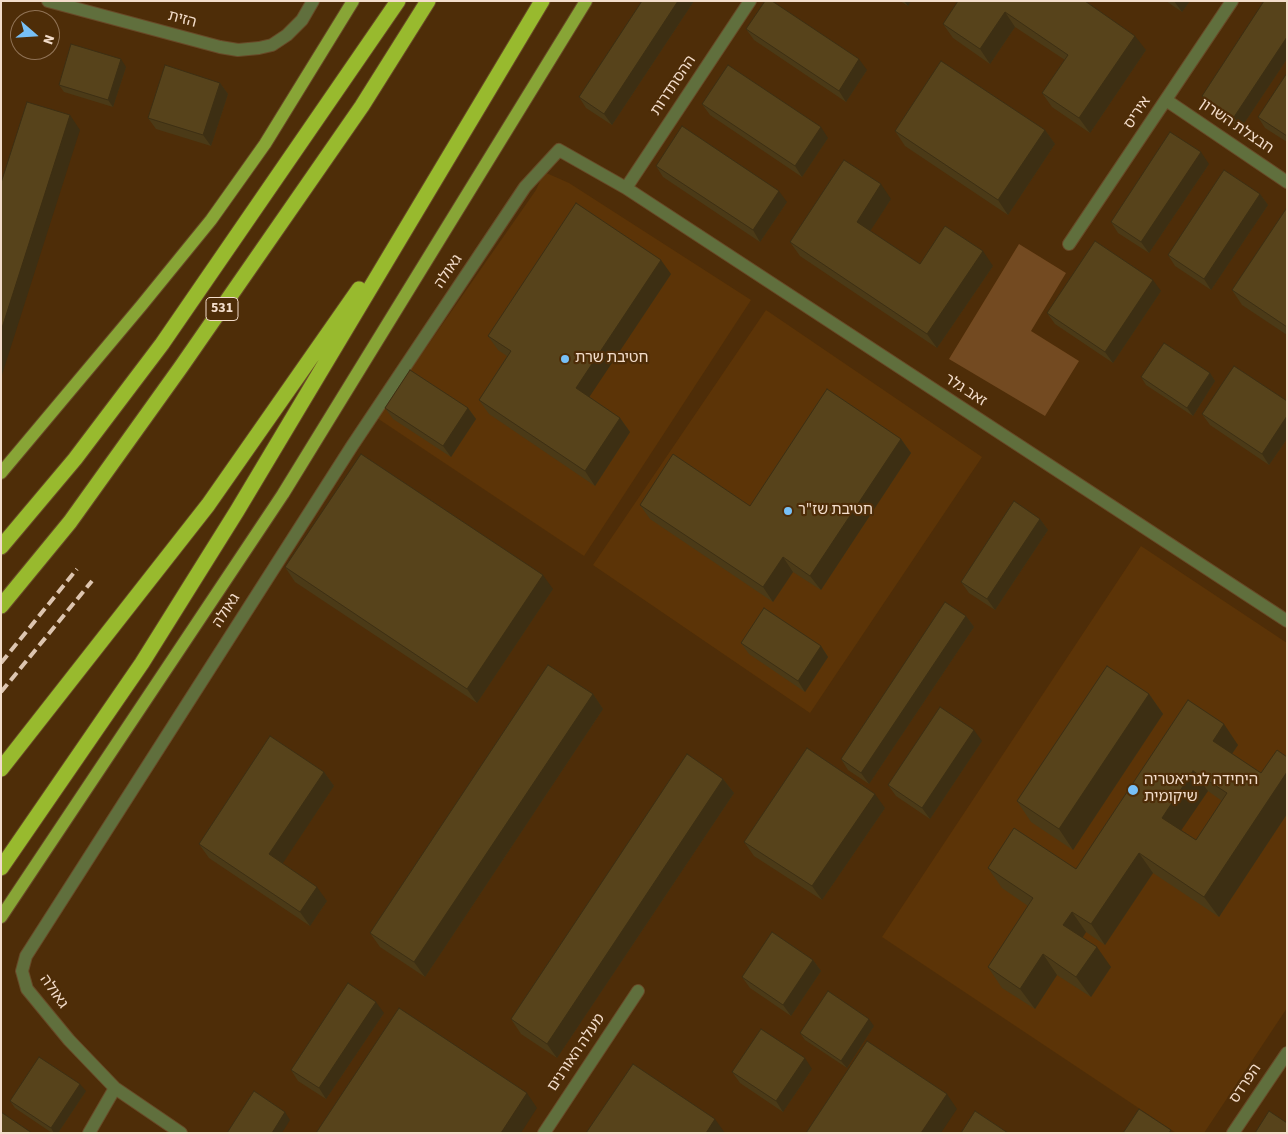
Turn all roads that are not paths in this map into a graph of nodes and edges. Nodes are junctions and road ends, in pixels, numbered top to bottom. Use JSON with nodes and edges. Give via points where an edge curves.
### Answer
{"nodes":[{"id":1,"x":48,"y":1,"type":"edge"},
{"id":2,"x":313,"y":1,"type":"edge"},
{"id":3,"x":353,"y":1,"type":"edge"},
{"id":4,"x":398,"y":1,"type":"edge"},
{"id":5,"x":428,"y":1,"type":"edge"},
{"id":6,"x":542,"y":1,"type":"edge"},
{"id":7,"x":586,"y":1,"type":"edge"},
{"id":8,"x":750,"y":1,"type":"edge"},
{"id":9,"x":1232,"y":1,"type":"edge"},
{"id":10,"x":1166,"y":100,"type":"junction"},
{"id":11,"x":1287,"y":182,"type":"edge"},
{"id":12,"x":432,"y":184,"type":"junction"},
{"id":13,"x":626,"y":188,"type":"junction"},
{"id":14,"x":1070,"y":244,"type":"dead end"},
{"id":15,"x":1,"y":473,"type":"edge"},
{"id":16,"x":1,"y":547,"type":"edge"},
{"id":17,"x":1,"y":606,"type":"edge"},
{"id":18,"x":1287,"y":621,"type":"edge"},
{"id":19,"x":1,"y":769,"type":"edge"},
{"id":20,"x":1,"y":868,"type":"edge"},
{"id":21,"x":1,"y":917,"type":"edge"},
{"id":22,"x":638,"y":991,"type":"dead end"},
{"id":23,"x":1287,"y":1052,"type":"edge"},
{"id":24,"x":115,"y":1088,"type":"junction"},
{"id":25,"x":89,"y":1133,"type":"edge"},
{"id":26,"x":181,"y":1133,"type":"edge"},
{"id":27,"x":544,"y":1133,"type":"edge"},
{"id":28,"x":1233,"y":1133,"type":"edge"}],
"edges":[{"from":1,"to":2,"type":"street","name":"הזית","via":[[238,50],[272,45],[302,20]]},
{"from":3,"to":15,"type":"main road","via":[[265,144],[211,220]]},
{"from":4,"to":16,"type":"highway","via":[[162,344],[75,459]]},
{"from":5,"to":17,"type":"highway","number":"531","via":[[362,106],[181,367],[70,522]]},
{"from":6,"to":12,"type":"highway"},
{"from":7,"to":21,"type":"main road","via":[[283,494]]},
{"from":8,"to":13,"type":"street","name":"ההסתדרות"},
{"from":9,"to":10,"type":"street","name":"איריס"},
{"from":10,"to":11,"type":"street","name":"חבצלת השרון"},
{"from":10,"to":14,"type":"street","name":"איריס"},
{"from":12,"to":19,"type":"highway","via":[[208,505]]},
{"from":12,"to":20,"type":"highway","via":[[237,511],[142,663]]},
{"from":13,"to":18,"type":"street","name":"זאב גלר"},
{"from":13,"to":24,"type":"street","name":"גאולה","via":[[559,150],[525,187],[352,446],[26,956],[22,971],[27,989]]},
{"from":22,"to":27,"type":"street","name":"מעלה האורנים"},
{"from":23,"to":28,"type":"street","name":"הפרדס"},
{"from":24,"to":25,"type":"street"},
{"from":24,"to":26,"type":"street","name":"גאולה"}]}
